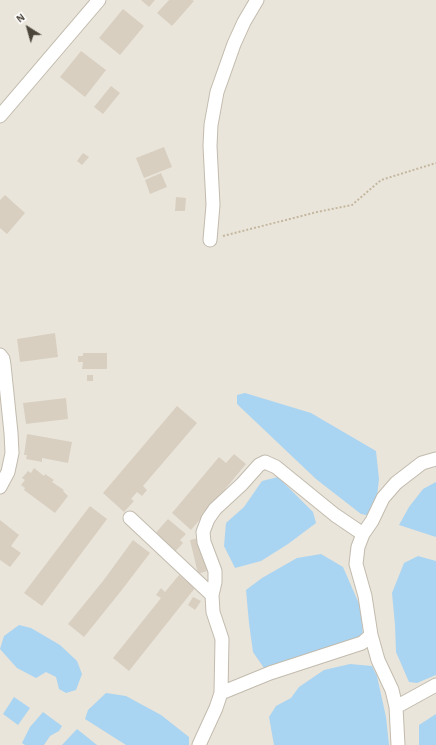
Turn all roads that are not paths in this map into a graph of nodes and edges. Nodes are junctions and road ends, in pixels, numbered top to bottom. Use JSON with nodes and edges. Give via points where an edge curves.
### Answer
{"nodes":[{"id":1,"x":99,"y":0,"type":"edge"},
{"id":2,"x":257,"y":0,"type":"edge"},
{"id":3,"x":0,"y":116,"type":"edge"},
{"id":4,"x":210,"y":240,"type":"road end"},
{"id":5,"x":0,"y":355,"type":"edge"},
{"id":6,"x":436,"y":459,"type":"edge"},
{"id":7,"x":0,"y":487,"type":"edge"},
{"id":8,"x":130,"y":518,"type":"dead end"},
{"id":9,"x":363,"y":534,"type":"junction"},
{"id":10,"x":212,"y":595,"type":"junction"},
{"id":11,"x":371,"y":635,"type":"junction"},
{"id":12,"x":436,"y":685,"type":"edge"},
{"id":13,"x":221,"y":693,"type":"junction"},
{"id":14,"x":396,"y":707,"type":"junction"},
{"id":15,"x":199,"y":745,"type":"edge"},
{"id":16,"x":398,"y":745,"type":"edge"}],
"edges":[{"from":1,"to":3,"type":"street"},
{"from":2,"to":4,"type":"street","via":[[234,44],[216,98],[210,146],[213,205]]},
{"from":5,"to":7,"type":"street","via":[[4,365],[12,433],[12,453],[8,472]]},
{"from":6,"to":9,"type":"street","via":[[422,463],[396,483],[383,498]]},
{"from":8,"to":10,"type":"street"},
{"from":9,"to":10,"type":"street","via":[[335,515],[276,467],[265,462],[215,509],[208,519],[203,532],[215,571]]},
{"from":9,"to":11,"type":"street","via":[[356,564],[365,596]]},
{"from":10,"to":13,"type":"street","via":[[213,612],[222,639]]},
{"from":11,"to":13,"type":"street","via":[[362,643],[270,673]]},
{"from":11,"to":14,"type":"street"},
{"from":12,"to":14,"type":"street"},
{"from":13,"to":15,"type":"street"},
{"from":14,"to":16,"type":"street"}]}
